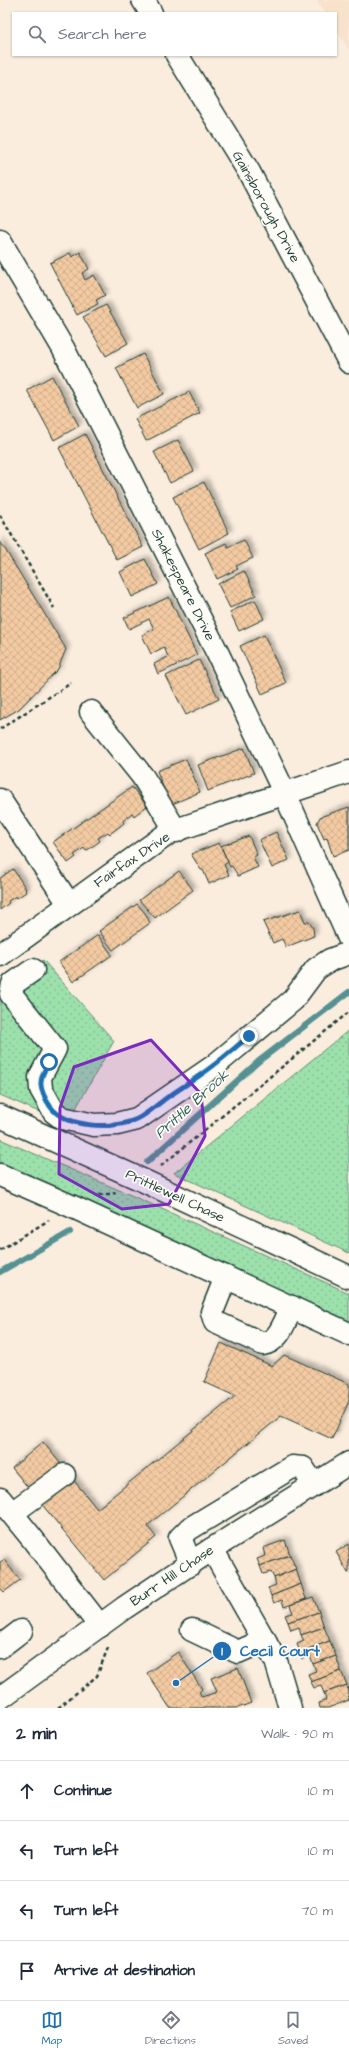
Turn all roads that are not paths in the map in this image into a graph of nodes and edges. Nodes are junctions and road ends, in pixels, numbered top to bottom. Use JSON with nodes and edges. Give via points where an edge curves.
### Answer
{"nodes":[{"id":1,"x":143,"y":0,"type":"edge"},
{"id":2,"x":150,"y":12,"type":"edge"},
{"id":3,"x":178,"y":56,"type":"edge"},
{"id":4,"x":0,"y":241,"type":"edge"},
{"id":5,"x":349,"y":362,"type":"edge"},
{"id":6,"x":91,"y":712,"type":"dead end"},
{"id":7,"x":349,"y":772,"type":"edge"},
{"id":8,"x":285,"y":794,"type":"junction"},
{"id":9,"x":0,"y":800,"type":"edge"},
{"id":10,"x":176,"y":831,"type":"junction"},
{"id":11,"x":69,"y":904,"type":"junction"},
{"id":12,"x":349,"y":938,"type":"edge"},
{"id":13,"x":349,"y":953,"type":"edge"},
{"id":14,"x":0,"y":955,"type":"edge"},
{"id":15,"x":33,"y":970,"type":"dead end"},
{"id":16,"x":0,"y":1116,"type":"edge"},
{"id":17,"x":0,"y":1175,"type":"edge"},
{"id":18,"x":226,"y":1277,"type":"junction"},
{"id":19,"x":349,"y":1277,"type":"edge"},
{"id":20,"x":292,"y":1307,"type":"junction"},
{"id":21,"x":349,"y":1334,"type":"edge"},
{"id":22,"x":349,"y":1463,"type":"edge"},
{"id":23,"x":64,"y":1475,"type":"dead end"},
{"id":24,"x":314,"y":1485,"type":"junction"},
{"id":25,"x":6,"y":1506,"type":"edge"},
{"id":26,"x":212,"y":1550,"type":"junction"},
{"id":27,"x":191,"y":1564,"type":"junction"},
{"id":28,"x":192,"y":1630,"type":"dead end"},
{"id":29,"x":21,"y":1631,"type":"dead end"},
{"id":30,"x":105,"y":1634,"type":"junction"},
{"id":31,"x":265,"y":1640,"type":"junction"},
{"id":32,"x":0,"y":1647,"type":"edge"},
{"id":33,"x":2,"y":1693,"type":"edge"},
{"id":34,"x":290,"y":1708,"type":"edge"}],
"edges":[{"from":1,"to":2,"type":"street"},
{"from":3,"to":5,"type":"street","name":"Gainsborough Drive","via":[[249,172]]},
{"from":4,"to":8,"type":"street","name":"Shakespeare Drive","via":[[63,348],[217,652]]},
{"from":6,"to":10,"type":"street","via":[[143,777]]},
{"from":7,"to":8,"type":"street","name":"Fairfax Drive"},
{"from":8,"to":10,"type":"street","name":"Fairfax Drive"},
{"from":8,"to":12,"type":"street","name":"Shakespeare Drive"},
{"from":9,"to":11,"type":"street"},
{"from":10,"to":11,"type":"street","name":"Fairfax Drive","via":[[170,832]]},
{"from":11,"to":14,"type":"street","name":"Fairfax Drive"},
{"from":13,"to":15,"type":"street","via":[[316,969],[293,1000],[214,1066],[137,1119],[117,1124],[94,1125],[62,1118],[46,1101],[40,1077],[55,1049],[10,994],[13,984]]},
{"from":16,"to":19,"type":"street","name":"Prittlewell Chase"},
{"from":17,"to":18,"type":"street"},
{"from":18,"to":20,"type":"street"},
{"from":18,"to":20,"type":"street","via":[[212,1312],[215,1322],[263,1344],[276,1339]]},
{"from":20,"to":21,"type":"street"},
{"from":22,"to":24,"type":"street","name":"Burr Hill Chase"},
{"from":23,"to":25,"type":"street"},
{"from":24,"to":26,"type":"street","name":"Burr Hill Chase"},
{"from":24,"to":27,"type":"street","via":[[303,1468],[292,1467],[189,1529],[180,1538]]},
{"from":25,"to":30,"type":"street"},
{"from":26,"to":27,"type":"street","name":"Burr Hill Chase"},
{"from":26,"to":31,"type":"street"},
{"from":27,"to":30,"type":"street","name":"Burr Hill Chase"},
{"from":28,"to":31,"type":"street","via":[[238,1652]]},
{"from":29,"to":32,"type":"street"},
{"from":30,"to":33,"type":"street","name":"Burr Hill Chase"},
{"from":31,"to":34,"type":"street","via":[[276,1661]]}]}
